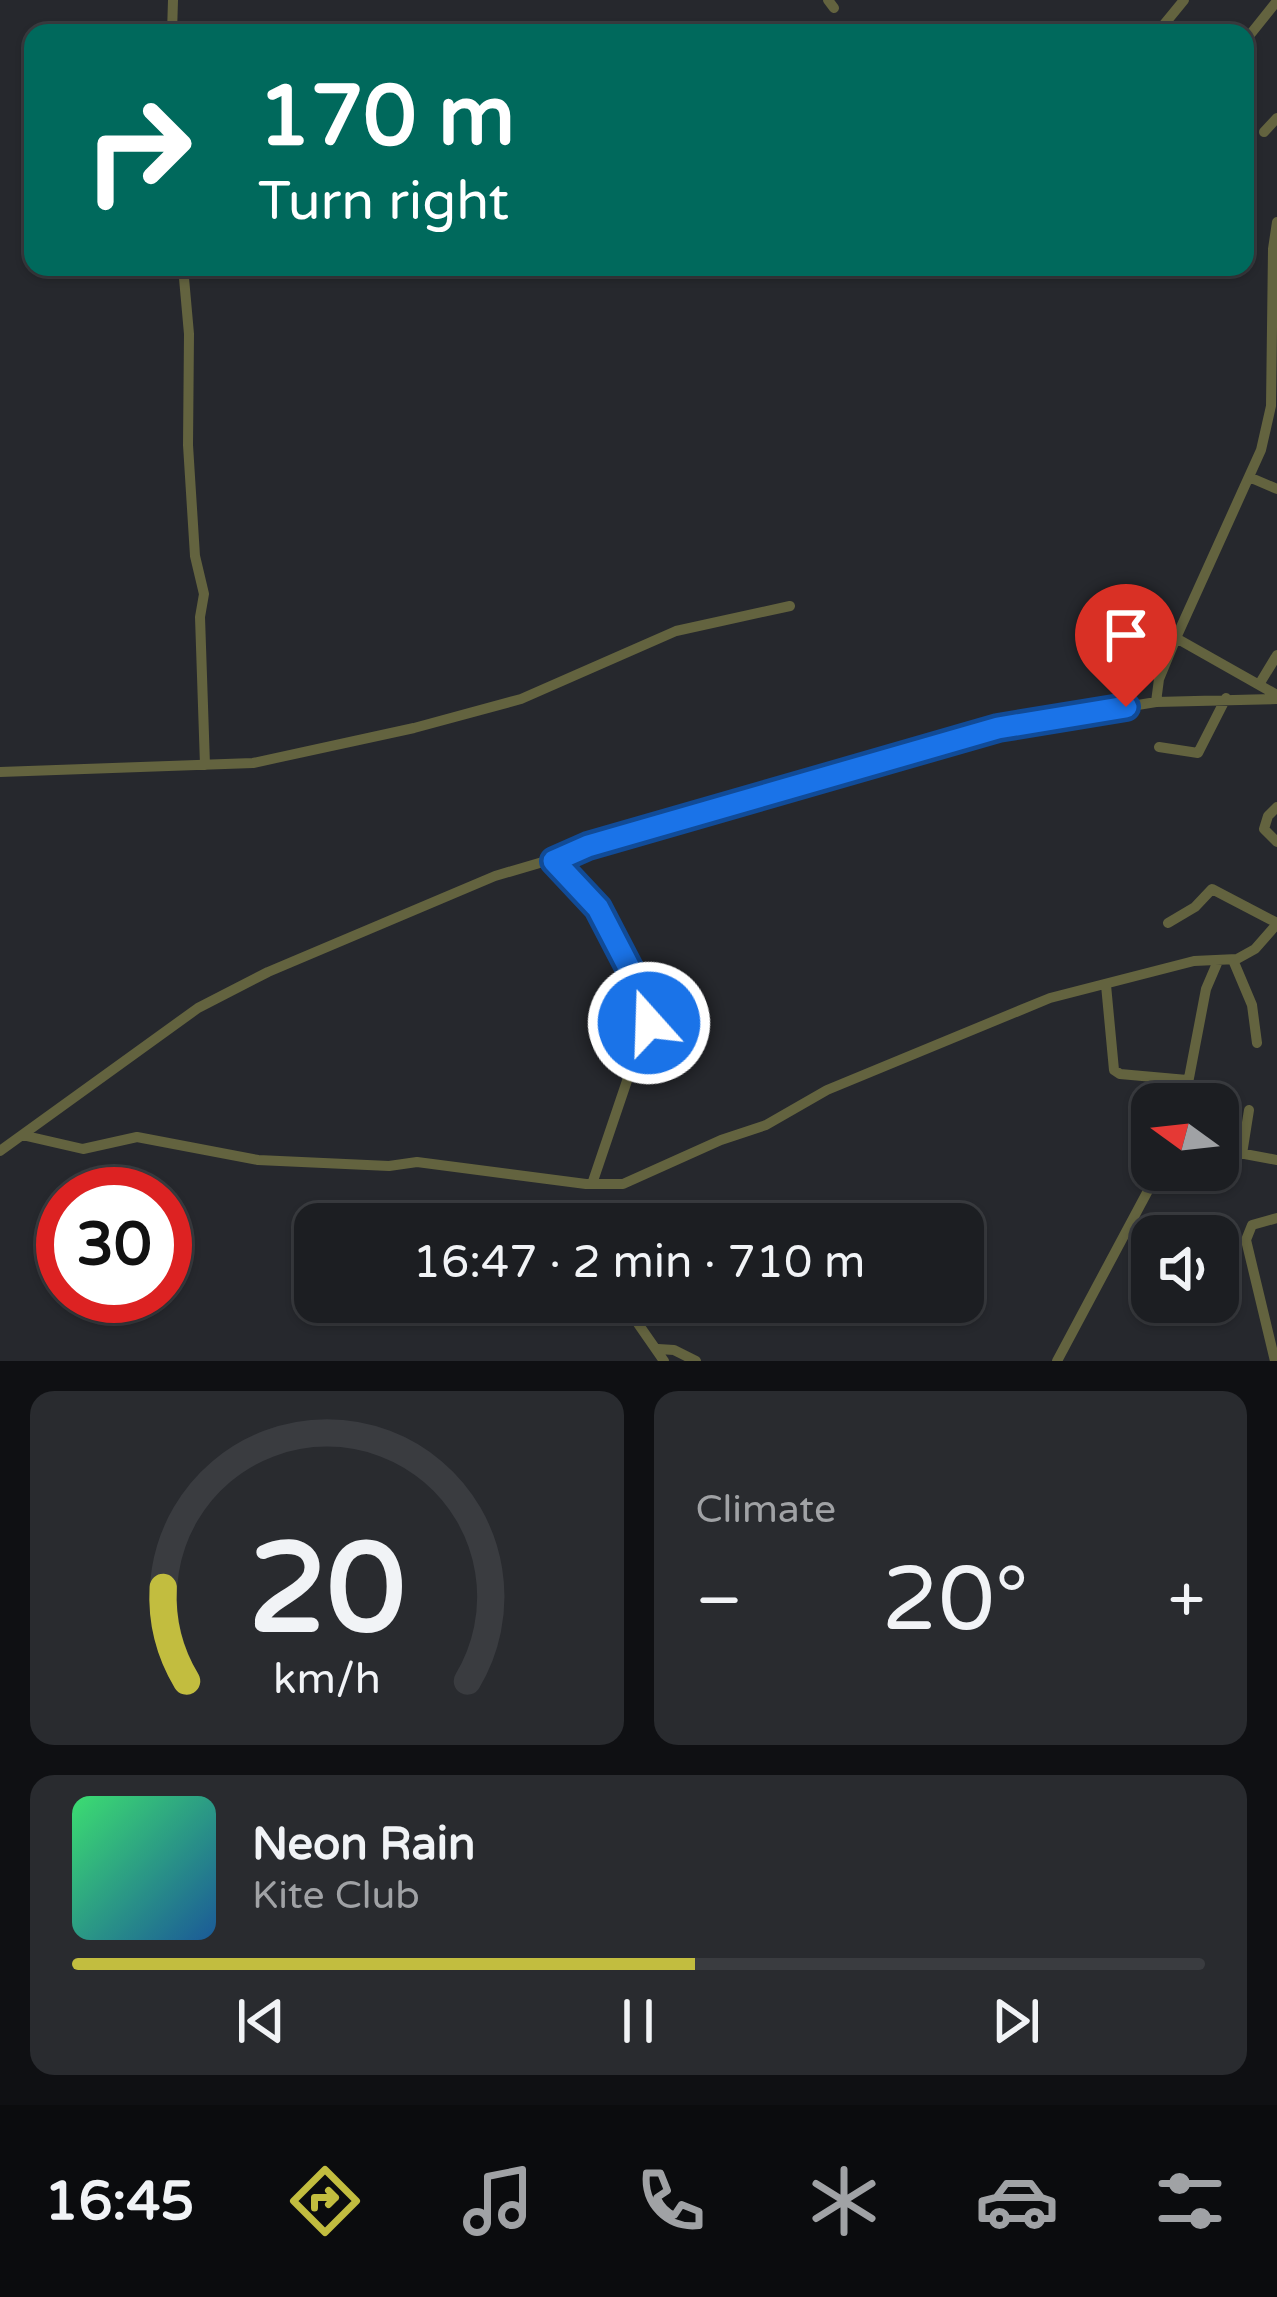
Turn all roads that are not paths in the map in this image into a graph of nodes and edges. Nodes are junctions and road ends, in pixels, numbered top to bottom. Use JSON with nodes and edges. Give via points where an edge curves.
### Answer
{"nodes":[{"id":1,"x":1184,"y":0,"type":"edge"},
{"id":2,"x":1277,"y":1,"type":"edge"},
{"id":3,"x":1164,"y":24,"type":"edge"},
{"id":4,"x":1254,"y":29,"type":"edge"},
{"id":5,"x":1277,"y":118,"type":"edge"},
{"id":6,"x":1264,"y":132,"type":"dead end"},
{"id":7,"x":1277,"y":222,"type":"edge"},
{"id":8,"x":184,"y":276,"type":"edge"},
{"id":9,"x":1276,"y":325,"type":"edge"},
{"id":10,"x":1249,"y":477,"type":"junction"},
{"id":11,"x":1277,"y":489,"type":"edge"},
{"id":12,"x":790,"y":606,"type":"dead end"},
{"id":13,"x":1176,"y":638,"type":"junction"},
{"id":14,"x":1277,"y":655,"type":"edge"},
{"id":15,"x":1260,"y":683,"type":"junction"},
{"id":16,"x":1277,"y":697,"type":"edge"},
{"id":17,"x":1226,"y":698,"type":"junction"},
{"id":18,"x":1156,"y":702,"type":"junction"},
{"id":19,"x":1159,"y":747,"type":"dead end"},
{"id":20,"x":205,"y":765,"type":"junction"},
{"id":21,"x":0,"y":772,"type":"edge"},
{"id":22,"x":1277,"y":807,"type":"edge"},
{"id":23,"x":1277,"y":842,"type":"edge"},
{"id":24,"x":554,"y":861,"type":"junction"},
{"id":25,"x":1168,"y":923,"type":"dead end"},
{"id":26,"x":1277,"y":924,"type":"edge"},
{"id":27,"x":1233,"y":960,"type":"junction"},
{"id":28,"x":1218,"y":961,"type":"junction"},
{"id":29,"x":1106,"y":985,"type":"junction"},
{"id":30,"x":1257,"y":1043,"type":"dead end"},
{"id":31,"x":1187,"y":1080,"type":"junction"},
{"id":32,"x":1187,"y":1083,"type":"edge"},
{"id":33,"x":1249,"y":1110,"type":"dead end"},
{"id":34,"x":22,"y":1135,"type":"junction"},
{"id":35,"x":0,"y":1151,"type":"edge"},
{"id":36,"x":1241,"y":1154,"type":"joint"},
{"id":37,"x":1277,"y":1160,"type":"edge"},
{"id":38,"x":592,"y":1184,"type":"junction"},
{"id":39,"x":1149,"y":1191,"type":"edge"},
{"id":40,"x":1277,"y":1218,"type":"edge"},
{"id":41,"x":638,"y":1323,"type":"edge"},
{"id":42,"x":661,"y":1355,"type":"edge"},
{"id":43,"x":696,"y":1361,"type":"edge"},
{"id":44,"x":1057,"y":1361,"type":"edge"},
{"id":45,"x":1275,"y":1361,"type":"edge"}],
"edges":[{"from":1,"to":3,"type":"street"},
{"from":2,"to":4,"type":"street"},
{"from":5,"to":6,"type":"street"},
{"from":7,"to":9,"type":"street"},
{"from":8,"to":20,"type":"street","via":[[188,446],[204,594]]},
{"from":9,"to":10,"type":"street","via":[[1271,406]]},
{"from":10,"to":11,"type":"street"},
{"from":10,"to":13,"type":"street"},
{"from":12,"to":20,"type":"street","via":[[676,631],[521,699],[253,763]]},
{"from":13,"to":15,"type":"street"},
{"from":13,"to":18,"type":"street"},
{"from":14,"to":15,"type":"street"},
{"from":15,"to":16,"type":"street"},
{"from":16,"to":17,"type":"street"},
{"from":17,"to":18,"type":"street"},
{"from":17,"to":19,"type":"street","via":[[1198,753]]},
{"from":18,"to":24,"type":"street","via":[[998,728]]},
{"from":20,"to":21,"type":"street"},
{"from":22,"to":23,"type":"street","via":[[1264,829]]},
{"from":24,"to":34,"type":"street","via":[[496,876],[232,990]]},
{"from":24,"to":38,"type":"street","via":[[598,908],[651,1010]]},
{"from":25,"to":26,"type":"street","via":[[1212,890]]},
{"from":26,"to":27,"type":"street"},
{"from":27,"to":28,"type":"street"},
{"from":27,"to":30,"type":"street","via":[[1252,1004]]},
{"from":28,"to":29,"type":"street"},
{"from":28,"to":31,"type":"street"},
{"from":29,"to":31,"type":"street","via":[[1114,1070]]},
{"from":29,"to":38,"type":"street","via":[[1050,998],[623,1184]]},
{"from":31,"to":32,"type":"street"},
{"from":33,"to":36,"type":"street"},
{"from":34,"to":35,"type":"street"},
{"from":34,"to":38,"type":"street","via":[[83,1149],[137,1136],[258,1160],[417,1162]]},
{"from":36,"to":37,"type":"street"},
{"from":39,"to":44,"type":"street"},
{"from":40,"to":45,"type":"street","via":[[1252,1225],[1246,1240]]},
{"from":41,"to":42,"type":"street"},
{"from":42,"to":43,"type":"street","via":[[674,1350]]}]}
